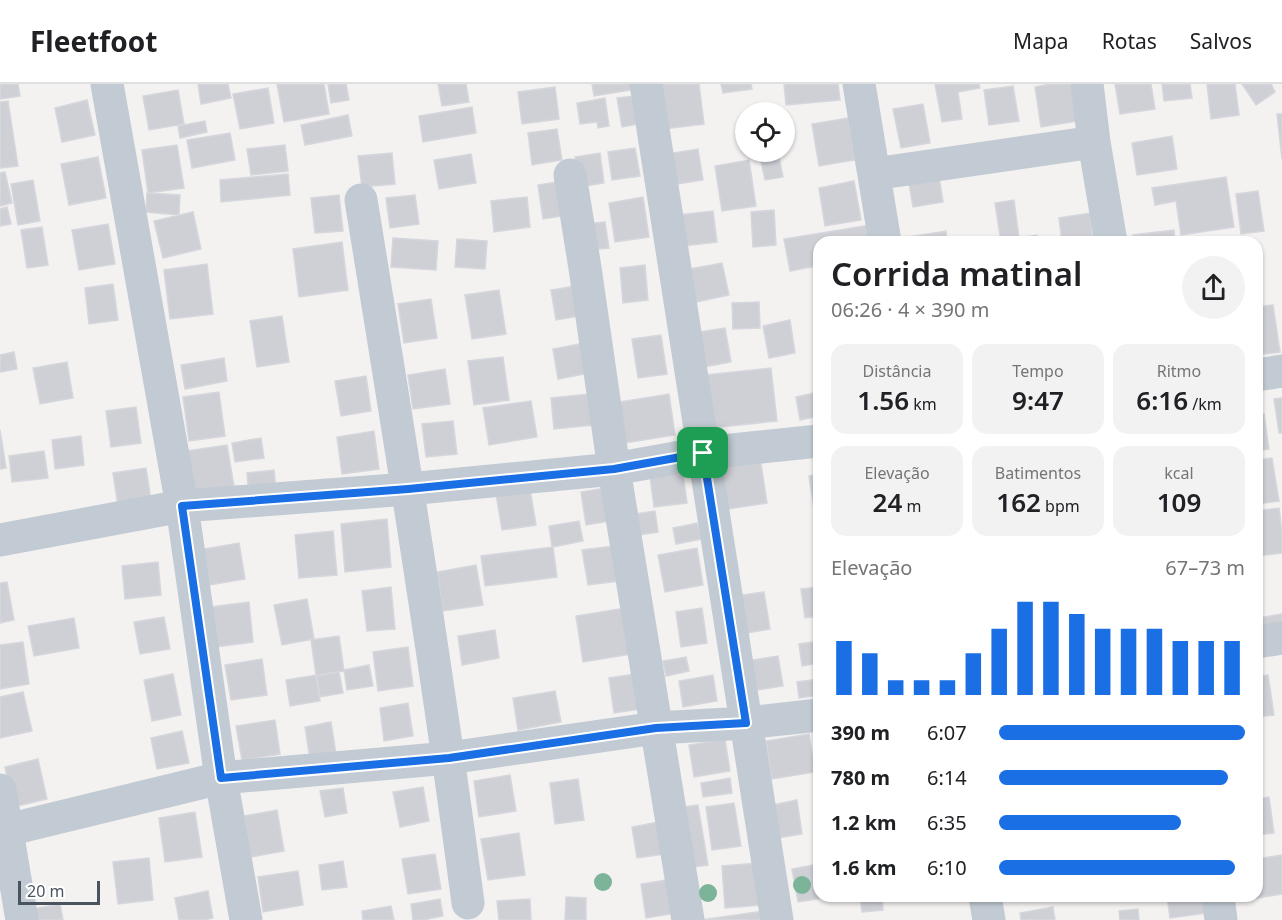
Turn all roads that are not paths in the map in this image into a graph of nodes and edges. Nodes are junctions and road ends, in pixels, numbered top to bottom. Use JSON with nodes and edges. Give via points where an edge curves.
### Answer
{"nodes":[{"id":1,"x":107,"y":84,"type":"edge"},
{"id":2,"x":646,"y":84,"type":"edge"},
{"id":3,"x":859,"y":84,"type":"edge"},
{"id":4,"x":1087,"y":84,"type":"edge"},
{"id":5,"x":1094,"y":142,"type":"junction"},
{"id":6,"x":570,"y":174,"type":"dead end"},
{"id":7,"x":874,"y":174,"type":"junction"},
{"id":8,"x":361,"y":200,"type":"dead end"},
{"id":9,"x":884,"y":236,"type":"edge"},
{"id":10,"x":1109,"y":236,"type":"edge"},
{"id":11,"x":1282,"y":371,"type":"edge"},
{"id":12,"x":1263,"y":374,"type":"edge"},
{"id":13,"x":813,"y":442,"type":"edge"},
{"id":14,"x":703,"y":453,"type":"junction"},
{"id":15,"x":614,"y":469,"type":"junction"},
{"id":16,"x":408,"y":489,"type":"junction"},
{"id":17,"x":182,"y":506,"type":"junction"},
{"id":18,"x":0,"y":540,"type":"edge"},
{"id":19,"x":1282,"y":638,"type":"edge"},
{"id":20,"x":1263,"y":641,"type":"edge"},
{"id":21,"x":813,"y":717,"type":"edge"},
{"id":22,"x":746,"y":723,"type":"junction"},
{"id":23,"x":656,"y":728,"type":"junction"},
{"id":24,"x":449,"y":758,"type":"junction"},
{"id":25,"x":221,"y":778,"type":"junction"},
{"id":26,"x":0,"y":790,"type":"edge"},
{"id":27,"x":8,"y":830,"type":"junction"},
{"id":28,"x":986,"y":902,"type":"edge"},
{"id":29,"x":1219,"y":902,"type":"edge"},
{"id":30,"x":468,"y":903,"type":"dead end"},
{"id":31,"x":22,"y":920,"type":"edge"},
{"id":32,"x":246,"y":920,"type":"edge"},
{"id":33,"x":688,"y":920,"type":"edge"},
{"id":34,"x":777,"y":920,"type":"edge"},
{"id":35,"x":989,"y":920,"type":"edge"},
{"id":36,"x":1221,"y":920,"type":"edge"}],
"edges":[{"from":1,"to":17,"type":"street"},
{"from":2,"to":14,"type":"street"},
{"from":3,"to":7,"type":"street"},
{"from":4,"to":5,"type":"street"},
{"from":5,"to":7,"type":"street"},
{"from":5,"to":10,"type":"street"},
{"from":6,"to":15,"type":"street"},
{"from":7,"to":9,"type":"street"},
{"from":8,"to":16,"type":"street"},
{"from":11,"to":12,"type":"street"},
{"from":13,"to":14,"type":"street"},
{"from":14,"to":15,"type":"street"},
{"from":14,"to":22,"type":"street"},
{"from":15,"to":16,"type":"street"},
{"from":15,"to":23,"type":"street"},
{"from":16,"to":17,"type":"street"},
{"from":16,"to":24,"type":"street"},
{"from":17,"to":18,"type":"street"},
{"from":17,"to":25,"type":"street"},
{"from":19,"to":20,"type":"street"},
{"from":21,"to":22,"type":"street"},
{"from":22,"to":23,"type":"street"},
{"from":22,"to":34,"type":"street"},
{"from":23,"to":24,"type":"street"},
{"from":23,"to":33,"type":"street"},
{"from":24,"to":25,"type":"street"},
{"from":24,"to":30,"type":"street"},
{"from":25,"to":27,"type":"street"},
{"from":25,"to":32,"type":"street"},
{"from":26,"to":27,"type":"street"},
{"from":27,"to":31,"type":"street"},
{"from":28,"to":35,"type":"street"},
{"from":29,"to":36,"type":"street"}]}
